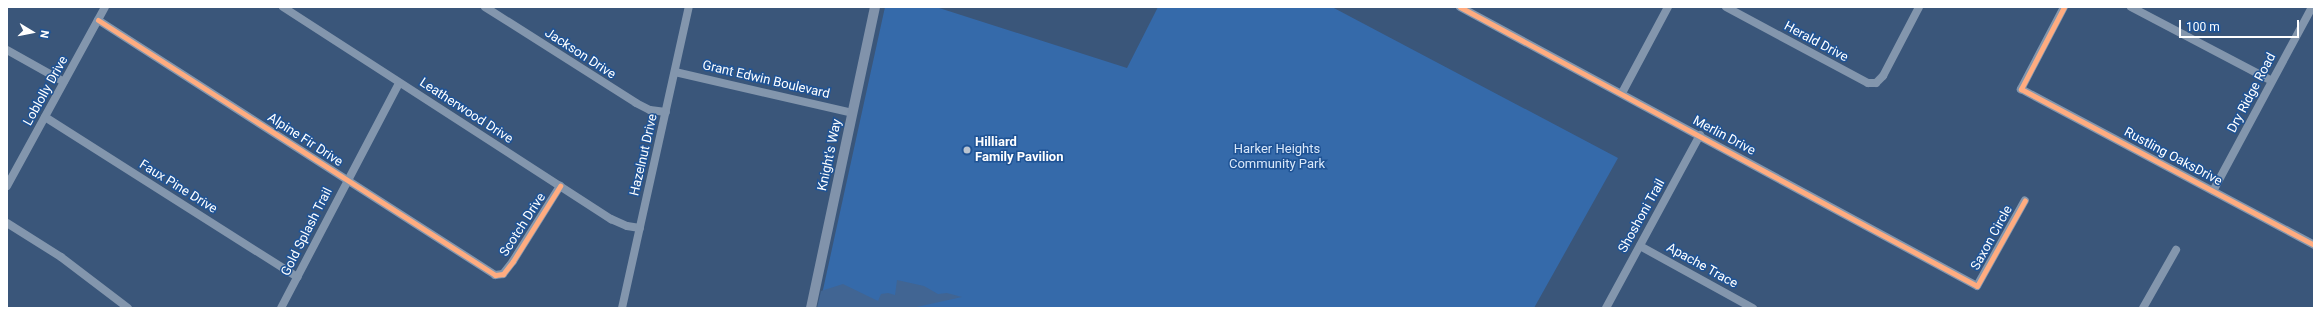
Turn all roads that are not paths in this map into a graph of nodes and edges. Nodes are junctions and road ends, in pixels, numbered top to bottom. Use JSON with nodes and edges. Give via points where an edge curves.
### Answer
{"nodes":[{"id":1,"x":105,"y":7,"type":"edge"},
{"id":2,"x":283,"y":7,"type":"edge"},
{"id":3,"x":485,"y":7,"type":"edge"},
{"id":4,"x":689,"y":7,"type":"edge"},
{"id":5,"x":875,"y":7,"type":"edge"},
{"id":6,"x":1460,"y":7,"type":"edge"},
{"id":7,"x":1668,"y":7,"type":"edge"},
{"id":8,"x":1726,"y":7,"type":"edge"},
{"id":9,"x":1919,"y":7,"type":"edge"},
{"id":10,"x":2064,"y":7,"type":"edge"},
{"id":11,"x":2131,"y":7,"type":"edge"},
{"id":12,"x":2312,"y":7,"type":"edge"},
{"id":13,"x":98,"y":20,"type":"junction"},
{"id":14,"x":7,"y":50,"type":"edge"},
{"id":15,"x":675,"y":72,"type":"junction"},
{"id":16,"x":2272,"y":81,"type":"junction"},
{"id":17,"x":64,"y":82,"type":"junction"},
{"id":18,"x":399,"y":82,"type":"junction"},
{"id":19,"x":1622,"y":94,"type":"junction"},
{"id":20,"x":666,"y":112,"type":"junction"},
{"id":21,"x":852,"y":113,"type":"junction"},
{"id":22,"x":45,"y":117,"type":"junction"},
{"id":23,"x":1700,"y":135,"type":"junction"},
{"id":24,"x":347,"y":180,"type":"junction"},
{"id":25,"x":7,"y":186,"type":"edge"},
{"id":26,"x":560,"y":186,"type":"junction"},
{"id":27,"x":2213,"y":191,"type":"junction"},
{"id":28,"x":2025,"y":200,"type":"dead end"},
{"id":29,"x":7,"y":223,"type":"edge"},
{"id":30,"x":640,"y":228,"type":"junction"},
{"id":31,"x":2314,"y":245,"type":"edge"},
{"id":32,"x":1640,"y":246,"type":"junction"},
{"id":33,"x":2176,"y":250,"type":"dead end"},
{"id":34,"x":503,"y":274,"type":"joint"},
{"id":35,"x":297,"y":277,"type":"junction"},
{"id":36,"x":1977,"y":286,"type":"joint"},
{"id":37,"x":128,"y":308,"type":"edge"},
{"id":38,"x":281,"y":308,"type":"edge"},
{"id":39,"x":622,"y":308,"type":"edge"},
{"id":40,"x":811,"y":308,"type":"edge"},
{"id":41,"x":1606,"y":308,"type":"edge"},
{"id":42,"x":1753,"y":308,"type":"edge"},
{"id":43,"x":2143,"y":308,"type":"edge"}],
"edges":[{"from":1,"to":13,"type":"street","name":"Loblolly Drive"},
{"from":2,"to":18,"type":"street","name":"Leatherwood Drive"},
{"from":3,"to":20,"type":"street","name":"Jackson Drive","via":[[636,103],[650,110]]},
{"from":4,"to":15,"type":"street","name":"Hazelnut Drive"},
{"from":5,"to":21,"type":"main road","name":"Knight's Way"},
{"from":6,"to":19,"type":"street","name":"Merlin Drive"},
{"from":7,"to":19,"type":"street"},
{"from":8,"to":9,"type":"street","name":"Herald Drive","via":[[1868,83],[1876,83],[1883,76]]},
{"from":10,"to":27,"type":"street","name":"Rustling OaksDrive","via":[[2021,89]]},
{"from":11,"to":16,"type":"street"},
{"from":12,"to":16,"type":"street","name":"Dry Ridge Road"},
{"from":13,"to":17,"type":"street","name":"Loblolly Drive"},
{"from":13,"to":24,"type":"street","name":"Alpine Fir Drive"},
{"from":14,"to":17,"type":"street"},
{"from":15,"to":20,"type":"street","name":"Hazelnut Drive"},
{"from":15,"to":21,"type":"street","name":"Grant Edwin Boulevard"},
{"from":16,"to":27,"type":"street","name":"Dry Ridge Road"},
{"from":17,"to":22,"type":"street","name":"Loblolly Drive"},
{"from":18,"to":24,"type":"street","name":"Gold Splash Trail"},
{"from":18,"to":26,"type":"street","name":"Leatherwood Drive"},
{"from":19,"to":23,"type":"street","name":"Merlin Drive"},
{"from":20,"to":30,"type":"street","name":"Hazelnut Drive"},
{"from":21,"to":40,"type":"main road","name":"Knight's Way"},
{"from":22,"to":25,"type":"street","name":"Loblolly Drive"},
{"from":22,"to":35,"type":"street","name":"Faux Pine Drive"},
{"from":23,"to":32,"type":"street","name":"Shoshoni Trail"},
{"from":23,"to":36,"type":"street","name":"Merlin Drive"},
{"from":24,"to":34,"type":"street","name":"Alpine Fir Drive","via":[[495,275]]},
{"from":24,"to":35,"type":"street","name":"Gold Splash Trail"},
{"from":26,"to":30,"type":"street","name":"Leatherwood Drive","via":[[611,219]]},
{"from":26,"to":34,"type":"street","name":"Scotch Drive"},
{"from":27,"to":31,"type":"street","name":"Rustling OaksDrive"},
{"from":28,"to":36,"type":"street","name":"Saxon Circle"},
{"from":29,"to":37,"type":"street","via":[[61,257]]},
{"from":30,"to":39,"type":"street","name":"Hazelnut Drive"},
{"from":32,"to":41,"type":"street","name":"Shoshoni Trail"},
{"from":32,"to":42,"type":"street","name":"Apache Trace"},
{"from":33,"to":43,"type":"street"},
{"from":35,"to":38,"type":"street","name":"Gold Splash Trail"}]}
